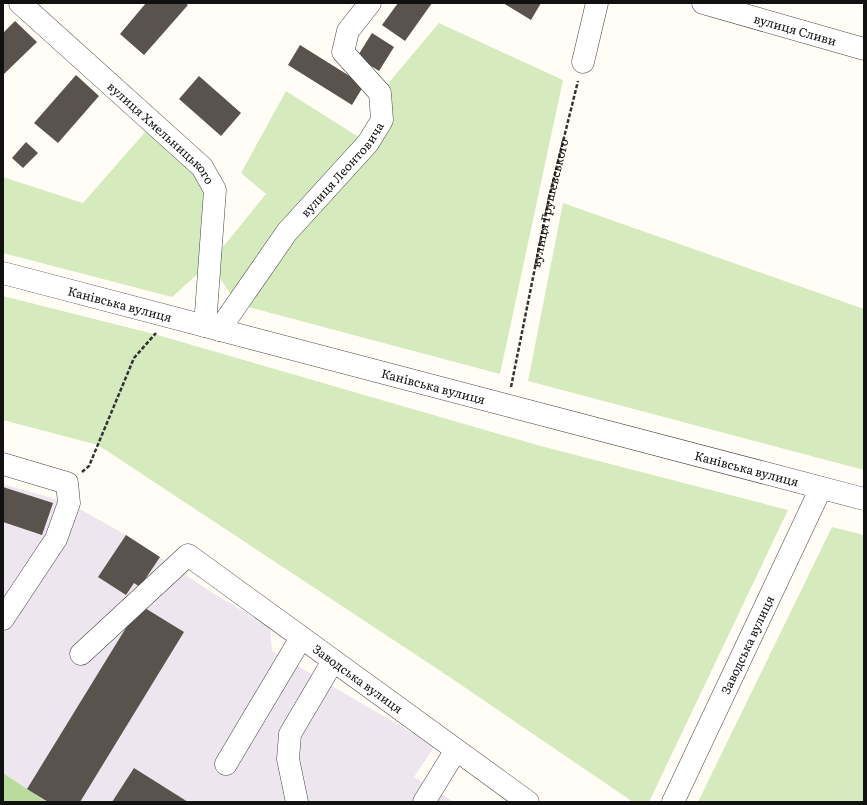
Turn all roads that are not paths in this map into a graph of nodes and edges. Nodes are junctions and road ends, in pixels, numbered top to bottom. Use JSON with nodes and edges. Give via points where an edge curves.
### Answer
{"nodes":[{"id":1,"x":20,"y":3,"type":"edge"},
{"id":2,"x":370,"y":3,"type":"edge"},
{"id":3,"x":597,"y":3,"type":"edge"},
{"id":4,"x":703,"y":3,"type":"edge"},
{"id":5,"x":864,"y":49,"type":"edge"},
{"id":6,"x":583,"y":62,"type":"road end"},
{"id":7,"x":3,"y":273,"type":"edge"},
{"id":8,"x":212,"y":328,"type":"junction"},
{"id":9,"x":3,"y":464,"type":"edge"},
{"id":10,"x":821,"y":488,"type":"junction"},
{"id":11,"x":864,"y":499,"type":"edge"},
{"id":12,"x":3,"y":619,"type":"edge"},
{"id":13,"x":301,"y":638,"type":"junction"},
{"id":14,"x":81,"y":654,"type":"dead end"},
{"id":15,"x":333,"y":661,"type":"junction"},
{"id":16,"x":456,"y":750,"type":"junction"},
{"id":17,"x":226,"y":764,"type":"dead end"},
{"id":18,"x":297,"y":802,"type":"edge"},
{"id":19,"x":424,"y":802,"type":"edge"},
{"id":20,"x":528,"y":802,"type":"edge"},
{"id":21,"x":673,"y":802,"type":"edge"}],
"edges":[{"from":1,"to":8,"type":"street","name":"вулиця Хмельницького","via":[[202,167],[215,190]]},
{"from":2,"to":8,"type":"street","name":"вулиця Леонтовича","via":[[348,31],[343,52],[380,93],[382,120],[368,143],[287,232]]},
{"from":3,"to":6,"type":"street"},
{"from":4,"to":5,"type":"street","name":"вулиця Сливи"},
{"from":7,"to":8,"type":"street","name":"Канівська вулиця"},
{"from":8,"to":10,"type":"street","name":"Канівська вулиця"},
{"from":9,"to":12,"type":"street","via":[[68,493],[56,539]]},
{"from":10,"to":11,"type":"street","name":"Канівська вулиця"},
{"from":10,"to":21,"type":"street","name":"Заводська вулиця"},
{"from":13,"to":14,"type":"street","name":"Заводська вулиця","via":[[188,555]]},
{"from":13,"to":15,"type":"street","name":"Заводська вулиця"},
{"from":13,"to":17,"type":"street"},
{"from":15,"to":16,"type":"street","name":"Заводська вулиця"},
{"from":15,"to":18,"type":"street","via":[[290,734],[288,759]]},
{"from":16,"to":19,"type":"street"},
{"from":16,"to":20,"type":"street","name":"Заводська вулиця"}]}
